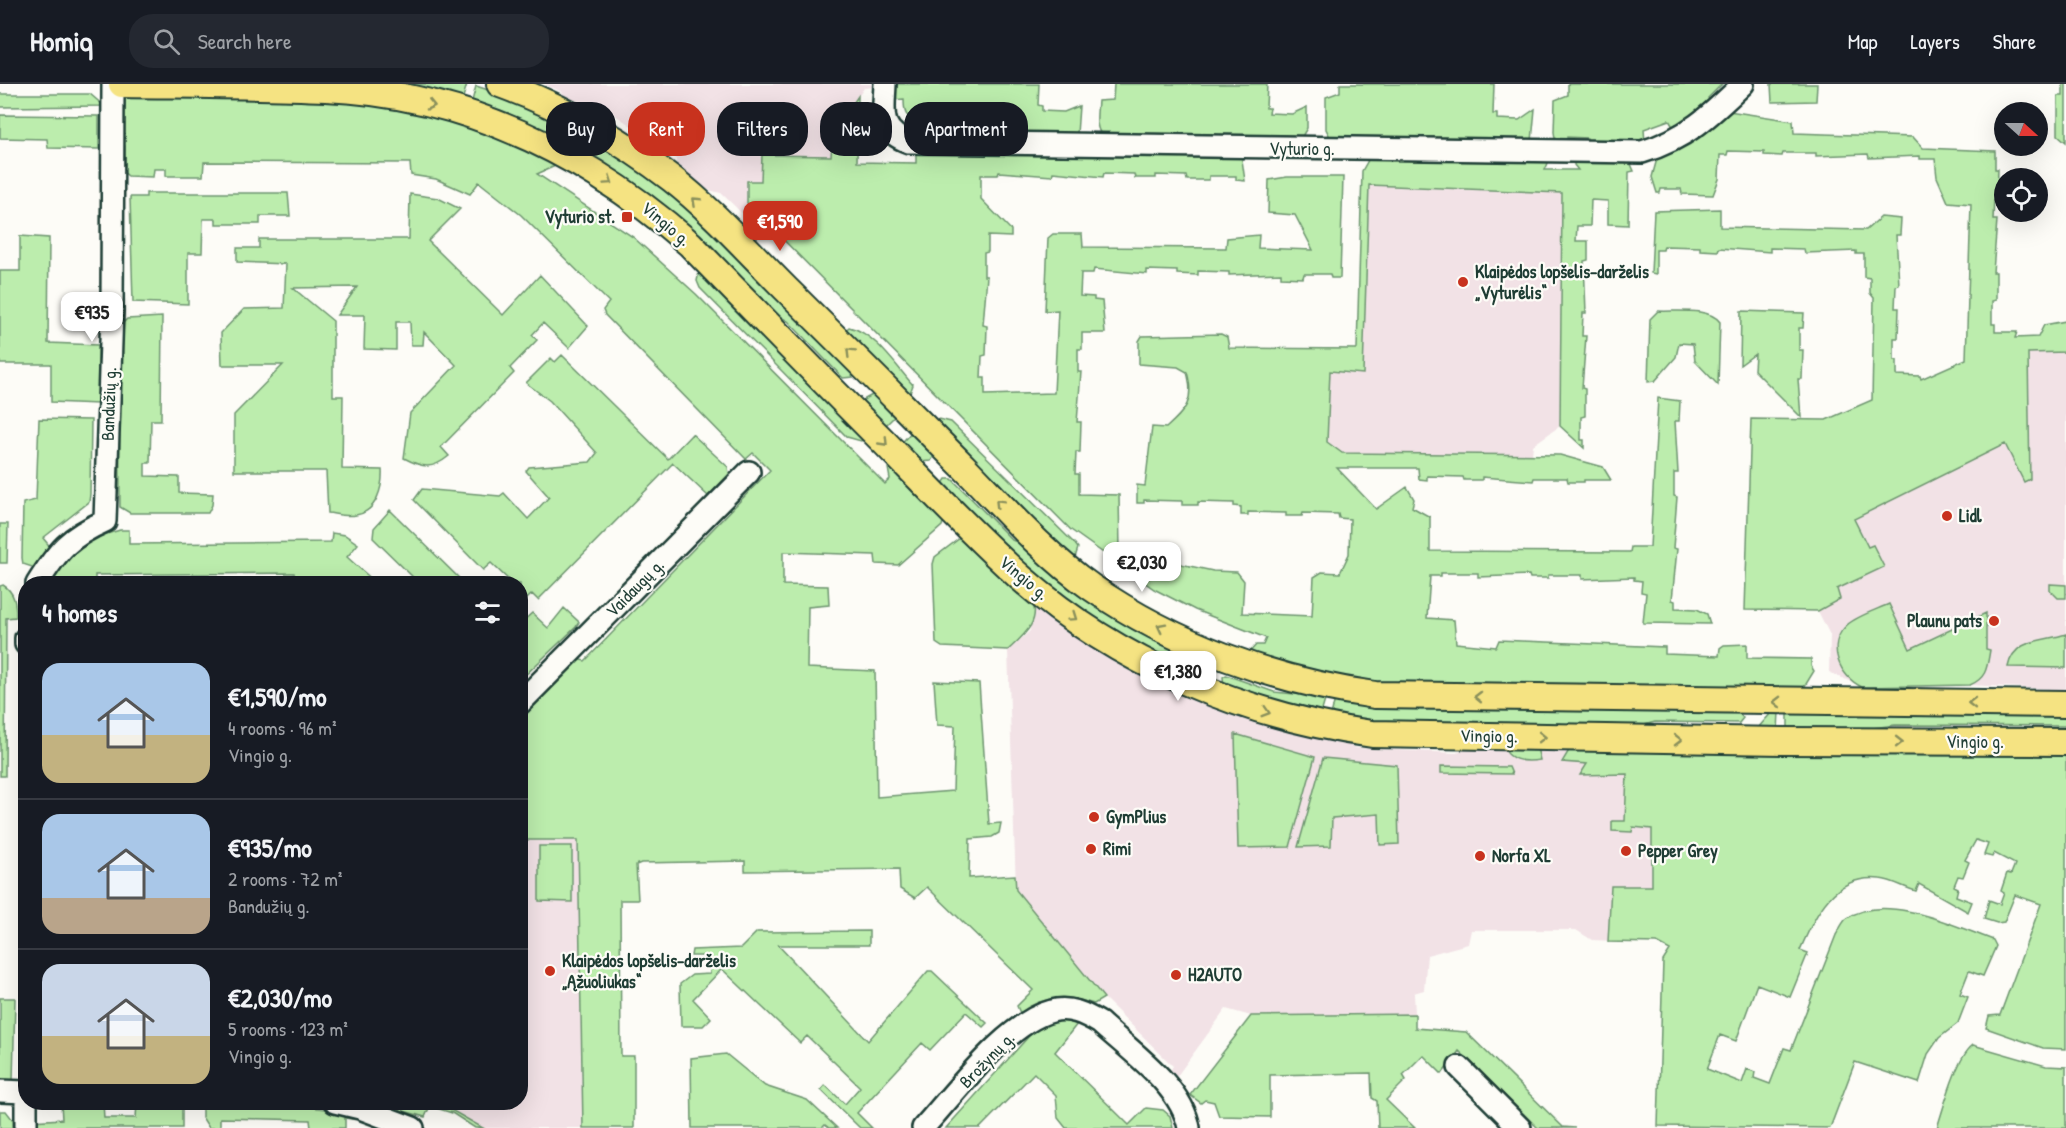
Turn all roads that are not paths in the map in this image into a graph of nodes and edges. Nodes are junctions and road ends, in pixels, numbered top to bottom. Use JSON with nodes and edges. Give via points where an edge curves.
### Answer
{"nodes":[{"id":1,"x":112,"y":84,"type":"edge"},
{"id":2,"x":122,"y":84,"type":"edge"},
{"id":3,"x":500,"y":84,"type":"edge"},
{"id":4,"x":885,"y":84,"type":"edge"},
{"id":5,"x":1743,"y":84,"type":"edge"},
{"id":6,"x":871,"y":372,"type":"junction"},
{"id":7,"x":843,"y":400,"type":"junction"},
{"id":8,"x":950,"y":453,"type":"junction"},
{"id":9,"x":749,"y":472,"type":"dead end"},
{"id":10,"x":922,"y":481,"type":"junction"},
{"id":11,"x":42,"y":576,"type":"edge"},
{"id":12,"x":1233,"y":660,"type":"junction"},
{"id":13,"x":1217,"y":694,"type":"junction"},
{"id":14,"x":528,"y":695,"type":"edge"},
{"id":15,"x":1747,"y":702,"type":"junction"},
{"id":16,"x":2066,"y":704,"type":"edge"},
{"id":17,"x":1731,"y":741,"type":"junction"},
{"id":18,"x":2066,"y":742,"type":"edge"},
{"id":19,"x":1459,"y":1068,"type":"dead end"},
{"id":20,"x":0,"y":1091,"type":"edge"},
{"id":21,"x":18,"y":1091,"type":"edge"},
{"id":22,"x":26,"y":1110,"type":"edge"},
{"id":23,"x":360,"y":1118,"type":"edge"},
{"id":24,"x":26,"y":1128,"type":"edge"},
{"id":25,"x":413,"y":1128,"type":"edge"},
{"id":26,"x":923,"y":1128,"type":"edge"},
{"id":27,"x":1189,"y":1128,"type":"edge"},
{"id":28,"x":1520,"y":1128,"type":"edge"}],
"edges":[{"from":1,"to":11,"type":"street","name":"Bandužių g.","via":[[112,311],[105,521],[78,533],[53,557]]},
{"from":2,"to":7,"type":"main road","name":"Vingio g.","one_way":true,"via":[[365,92],[441,107],[518,131],[578,161],[651,210],[690,244]]},
{"from":6,"to":3,"type":"main road","name":"Vingio g.","one_way":true,"via":[[673,180],[595,125]]},
{"from":4,"to":5,"type":"street","name":"Vyturio g.","via":[[887,127],[909,142],[1642,152],[1690,132]]},
{"from":6,"to":7,"type":"main road"},
{"from":6,"to":8,"type":"main road","name":"Vingio g."},
{"from":7,"to":10,"type":"main road","name":"Vingio g.","one_way":true},
{"from":8,"to":10,"type":"main road"},
{"from":12,"to":8,"type":"main road","name":"Vingio g.","one_way":true,"via":[[1127,610],[1090,586],[1041,545]]},
{"from":9,"to":14,"type":"street","name":"Vaidaugų g."},
{"from":10,"to":13,"type":"main road","name":"Vingio g.","one_way":true,"via":[[1022,579],[1072,616],[1150,665]]},
{"from":12,"to":13,"type":"main road","via":[[1220,670]]},
{"from":15,"to":12,"type":"main road","name":"Vingio g.","one_way":true,"via":[[1375,695],[1295,681]]},
{"from":13,"to":17,"type":"main road","name":"Vingio g.","one_way":true,"via":[[1284,718],[1372,734]]},
{"from":16,"to":15,"type":"main road","name":"Vingio g.","one_way":true},
{"from":15,"to":17,"type":"main road","via":[[1749,720]]},
{"from":17,"to":18,"type":"main road","name":"Vingio g.","one_way":true},
{"from":19,"to":28,"type":"street"},
{"from":20,"to":21,"type":"street"},
{"from":22,"to":24,"type":"street"},
{"from":23,"to":25,"type":"street"},
{"from":26,"to":27,"type":"street","name":"Brožynų g.","via":[[1011,1032],[1053,1010],[1088,1015],[1100,1023],[1175,1093]]}]}
